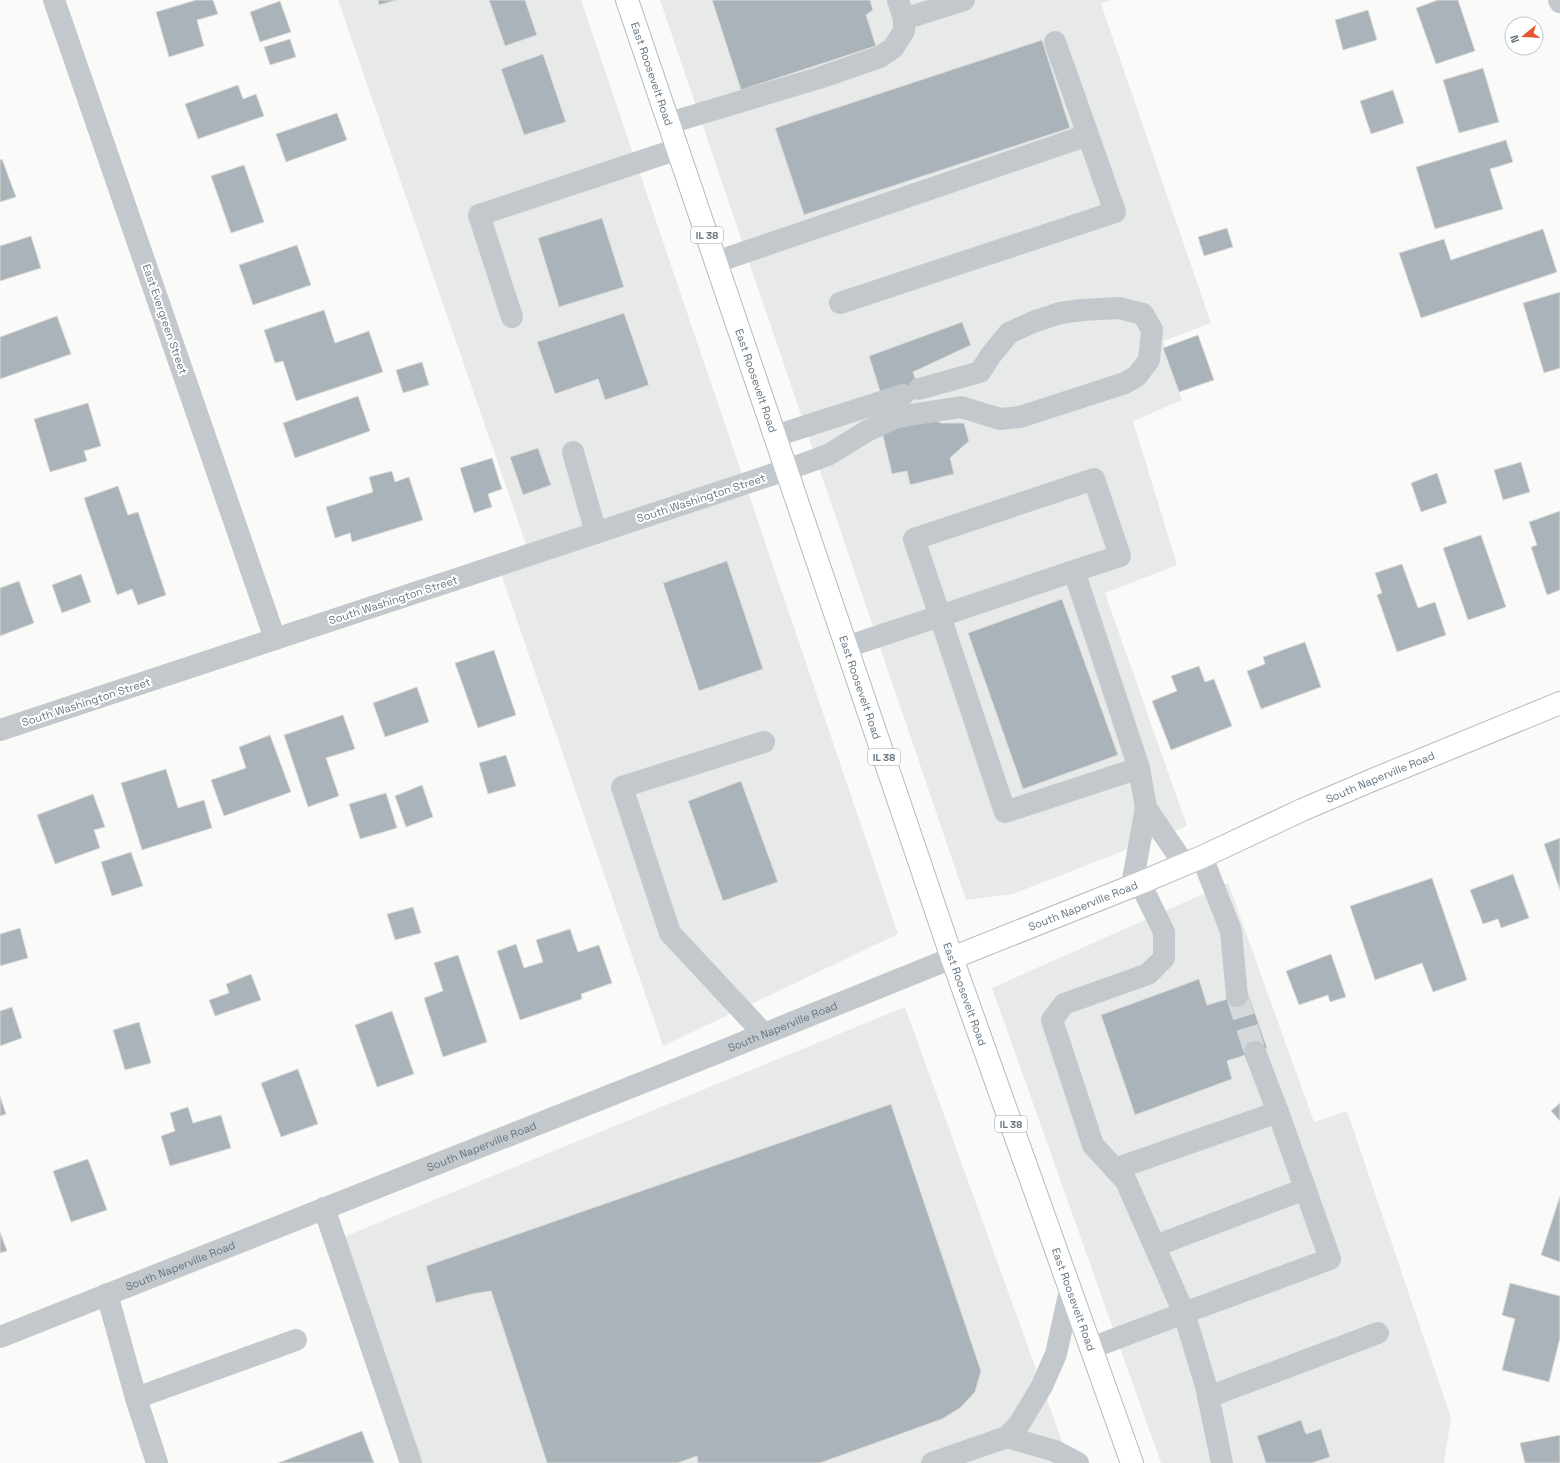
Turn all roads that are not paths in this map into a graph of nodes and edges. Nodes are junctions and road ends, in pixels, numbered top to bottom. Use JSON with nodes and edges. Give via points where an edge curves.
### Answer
{"nodes":[{"id":1,"x":54,"y":0,"type":"edge"},
{"id":2,"x":627,"y":0,"type":"edge"},
{"id":3,"x":964,"y":0,"type":"edge"},
{"id":4,"x":901,"y":9,"type":"edge"},
{"id":5,"x":1055,"y":42,"type":"dead end"},
{"id":6,"x":669,"y":123,"type":"junction"},
{"id":7,"x":1088,"y":135,"type":"junction"},
{"id":8,"x":678,"y":149,"type":"junction"},
{"id":9,"x":716,"y":262,"type":"junction"},
{"id":10,"x":840,"y":303,"type":"dead end"},
{"id":11,"x":512,"y":317,"type":"dead end"},
{"id":12,"x":775,"y":436,"type":"junction"},
{"id":13,"x":573,"y":452,"type":"dead end"},
{"id":14,"x":786,"y":470,"type":"junction"},
{"id":15,"x":596,"y":533,"type":"junction"},
{"id":16,"x":1074,"y":571,"type":"junction"},
{"id":17,"x":940,"y":616,"type":"junction"},
{"id":18,"x":275,"y":639,"type":"junction"},
{"id":19,"x":846,"y":647,"type":"junction"},
{"id":20,"x":1560,"y":703,"type":"edge"},
{"id":21,"x":0,"y":730,"type":"edge"},
{"id":22,"x":764,"y":742,"type":"dead end"},
{"id":23,"x":1139,"y":768,"type":"junction"},
{"id":24,"x":1146,"y":808,"type":"junction"},
{"id":25,"x":1193,"y":860,"type":"junction"},
{"id":26,"x":1136,"y":884,"type":"junction"},
{"id":27,"x":952,"y":958,"type":"junction"},
{"id":28,"x":1237,"y":996,"type":"tunnel mouth"},
{"id":29,"x":764,"y":1034,"type":"junction"},
{"id":30,"x":1255,"y":1052,"type":"tunnel mouth"},
{"id":31,"x":1278,"y":1112,"type":"junction"},
{"id":32,"x":1115,"y":1169,"type":"junction"},
{"id":33,"x":1306,"y":1189,"type":"junction"},
{"id":34,"x":324,"y":1208,"type":"junction"},
{"id":35,"x":1154,"y":1246,"type":"junction"},
{"id":36,"x":1070,"y":1290,"type":"junction"},
{"id":37,"x":107,"y":1294,"type":"junction"},
{"id":38,"x":1184,"y":1313,"type":"junction"},
{"id":39,"x":1378,"y":1333,"type":"dead end"},
{"id":40,"x":0,"y":1337,"type":"edge"},
{"id":41,"x":296,"y":1340,"type":"dead end"},
{"id":42,"x":1091,"y":1348,"type":"junction"},
{"id":43,"x":1208,"y":1397,"type":"junction"},
{"id":44,"x":136,"y":1398,"type":"junction"},
{"id":45,"x":1007,"y":1437,"type":"junction"},
{"id":46,"x":157,"y":1463,"type":"edge"},
{"id":47,"x":412,"y":1463,"type":"edge"},
{"id":48,"x":932,"y":1463,"type":"edge"},
{"id":49,"x":1078,"y":1463,"type":"edge"},
{"id":50,"x":1132,"y":1463,"type":"edge"},
{"id":51,"x":1222,"y":1463,"type":"edge"}],
"edges":[{"from":1,"to":18,"type":"street","name":"East Evergreen Street"},
{"from":2,"to":6,"type":"main road","name":"East Roosevelt Road","number":"IL 38"},
{"from":3,"to":4,"type":"street"},
{"from":4,"to":6,"type":"street","via":[[904,31],[893,48],[880,57],[820,78]]},
{"from":5,"to":7,"type":"street"},
{"from":6,"to":8,"type":"main road","name":"East Roosevelt Road","number":"IL 38"},
{"from":7,"to":9,"type":"street"},
{"from":7,"to":10,"type":"street","via":[[1115,212]]},
{"from":8,"to":9,"type":"main road","name":"East Roosevelt Road","number":"IL 38"},
{"from":8,"to":11,"type":"street","via":[[479,215]]},
{"from":9,"to":12,"type":"main road","name":"East Roosevelt Road","number":"IL 38"},
{"from":12,"to":14,"type":"main road","name":"East Roosevelt Road","number":"IL 38"},
{"from":12,"to":14,"type":"street","name":"South Washington Street","via":[[980,372],[1009,334],[1060,313],[1119,308],[1143,314],[1152,330],[1149,360],[1137,376],[1125,382],[1020,417],[1000,419],[961,407],[897,417],[828,454]]},
{"from":13,"to":15,"type":"street"},
{"from":14,"to":15,"type":"street","name":"South Washington Street"},
{"from":14,"to":19,"type":"main road","name":"East Roosevelt Road","number":"IL 38"},
{"from":15,"to":18,"type":"street","name":"South Washington Street"},
{"from":16,"to":17,"type":"street"},
{"from":16,"to":17,"type":"street","via":[[1120,556],[1094,479],[914,539]]},
{"from":16,"to":23,"type":"street"},
{"from":17,"to":19,"type":"street"},
{"from":17,"to":23,"type":"street","via":[[1005,812]]},
{"from":18,"to":21,"type":"street","name":"South Washington Street"},
{"from":19,"to":27,"type":"main road","name":"East Roosevelt Road","number":"IL 38"},
{"from":20,"to":25,"type":"main road","name":"South Naperville Road","via":[[1336,796]]},
{"from":22,"to":29,"type":"street","via":[[622,786],[670,933]]},
{"from":23,"to":24,"type":"street"},
{"from":24,"to":25,"type":"street"},
{"from":24,"to":26,"type":"street"},
{"from":25,"to":26,"type":"main road","name":"South Naperville Road"},
{"from":25,"to":28,"type":"street","via":[[1231,931]]},
{"from":26,"to":27,"type":"main road","name":"South Naperville Road"},
{"from":26,"to":32,"type":"street","via":[[1164,932],[1164,958],[1148,974],[1064,1004],[1052,1020],[1093,1145]]},
{"from":27,"to":29,"type":"street","name":"South Naperville Road"},
{"from":27,"to":36,"type":"main road","name":"East Roosevelt Road","number":"IL 38"},
{"from":29,"to":34,"type":"street","name":"South Naperville Road"},
{"from":30,"to":31,"type":"street"},
{"from":31,"to":32,"type":"street"},
{"from":31,"to":33,"type":"street"},
{"from":32,"to":35,"type":"street","via":[[1126,1181]]},
{"from":33,"to":35,"type":"street"},
{"from":33,"to":38,"type":"street","via":[[1330,1259]]},
{"from":34,"to":37,"type":"street","name":"South Naperville Road"},
{"from":34,"to":47,"type":"street"},
{"from":35,"to":38,"type":"street"},
{"from":36,"to":42,"type":"main road","name":"East Roosevelt Road","number":"IL 38"},
{"from":36,"to":45,"type":"street","via":[[1056,1354],[1042,1386],[1020,1423]]},
{"from":37,"to":40,"type":"street","name":"South Naperville Road"},
{"from":37,"to":44,"type":"street"},
{"from":38,"to":42,"type":"street"},
{"from":38,"to":43,"type":"street"},
{"from":39,"to":43,"type":"street"},
{"from":41,"to":44,"type":"street"},
{"from":42,"to":50,"type":"main road","name":"East Roosevelt Road","number":"IL 38"},
{"from":43,"to":51,"type":"street"},
{"from":44,"to":46,"type":"street"},
{"from":45,"to":48,"type":"street"},
{"from":45,"to":49,"type":"street","via":[[1055,1451]]}]}
